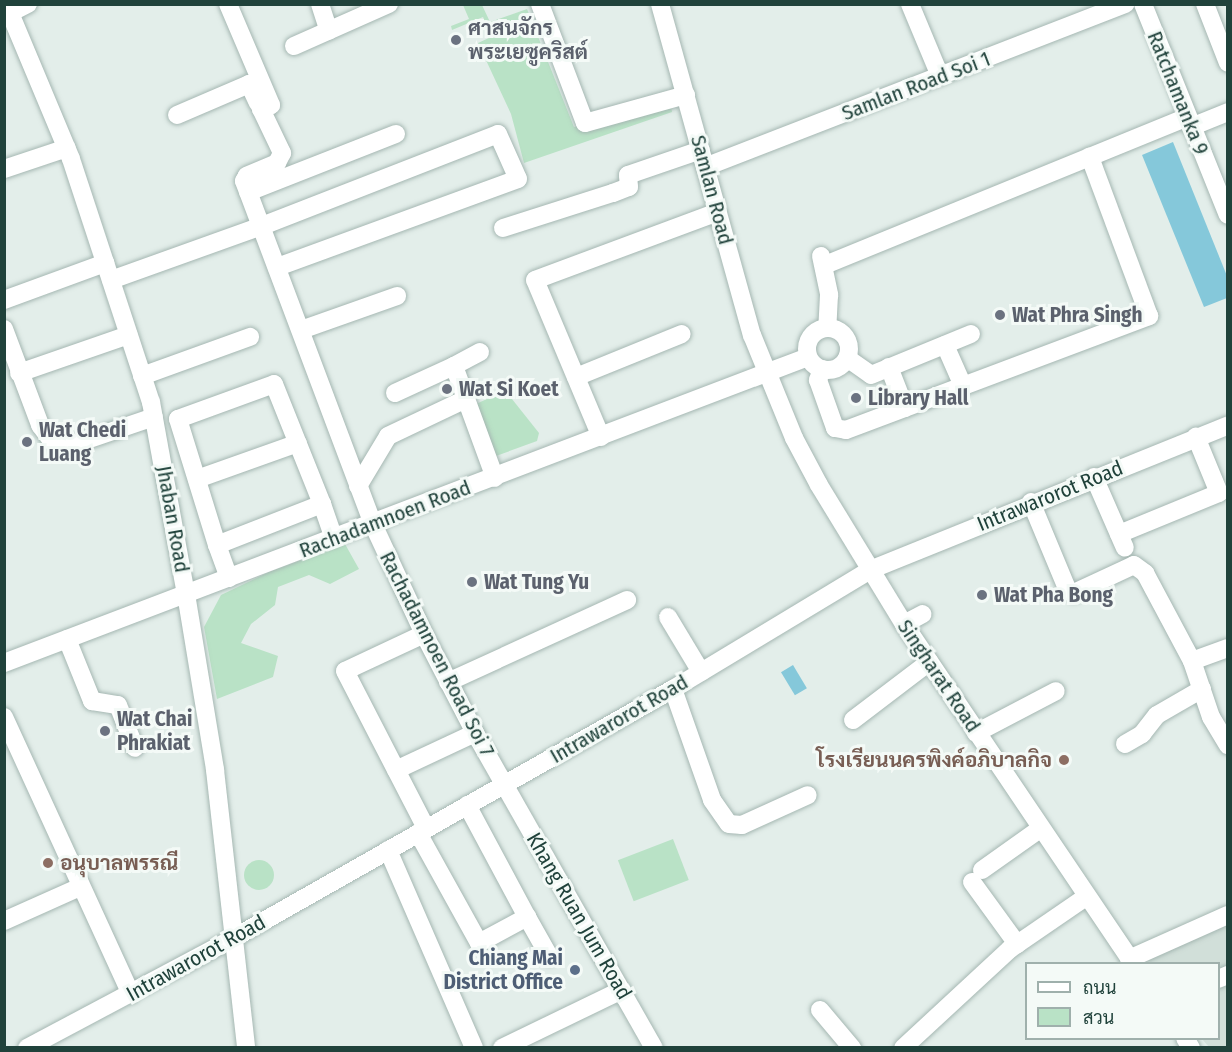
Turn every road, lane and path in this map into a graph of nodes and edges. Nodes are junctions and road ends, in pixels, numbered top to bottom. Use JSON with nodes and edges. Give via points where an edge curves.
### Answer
{"nodes":[{"id":1,"x":28,"y":4,"type":"edge"},
{"id":2,"x":228,"y":4,"type":"edge"},
{"id":3,"x":320,"y":4,"type":"edge"},
{"id":4,"x":389,"y":4,"type":"edge"},
{"id":5,"x":540,"y":4,"type":"edge"},
{"id":6,"x":660,"y":4,"type":"edge"},
{"id":7,"x":910,"y":4,"type":"edge"},
{"id":8,"x":1126,"y":4,"type":"edge"},
{"id":9,"x":1143,"y":4,"type":"edge"},
{"id":10,"x":1205,"y":4,"type":"edge"},
{"id":11,"x":7,"y":14,"type":"edge"},
{"id":12,"x":329,"y":31,"type":"junction"},
{"id":13,"x":294,"y":46,"type":"dead end"},
{"id":14,"x":1227,"y":63,"type":"edge"},
{"id":15,"x":940,"y":76,"type":"junction"},
{"id":16,"x":686,"y":95,"type":"junction"},
{"id":17,"x":261,"y":109,"type":"junction"},
{"id":18,"x":1227,"y":112,"type":"edge"},
{"id":19,"x":177,"y":115,"type":"dead end"},
{"id":20,"x":1189,"y":123,"type":"junction"},
{"id":21,"x":396,"y":134,"type":"dead end"},
{"id":22,"x":67,"y":148,"type":"junction"},
{"id":23,"x":1090,"y":157,"type":"junction"},
{"id":24,"x":703,"y":159,"type":"junction"},
{"id":25,"x":4,"y":169,"type":"edge"},
{"id":26,"x":248,"y":192,"type":"junction"},
{"id":27,"x":718,"y":212,"type":"junction"},
{"id":28,"x":1227,"y":215,"type":"edge"},
{"id":29,"x":262,"y":226,"type":"junction"},
{"id":30,"x":503,"y":228,"type":"dead end"},
{"id":31,"x":277,"y":267,"type":"junction"},
{"id":32,"x":108,"y":271,"type":"junction"},
{"id":33,"x":397,"y":296,"type":"dead end"},
{"id":34,"x":4,"y":300,"type":"edge"},
{"id":35,"x":827,"y":328,"type":"junction"},
{"id":36,"x":4,"y":329,"type":"edge"},
{"id":37,"x":300,"y":330,"type":"junction"},
{"id":38,"x":682,"y":334,"type":"dead end"},
{"id":39,"x":971,"y":334,"type":"dead end"},
{"id":40,"x":129,"y":335,"type":"junction"},
{"id":41,"x":250,"y":338,"type":"dead end"},
{"id":42,"x":945,"y":345,"type":"junction"},
{"id":43,"x":480,"y":352,"type":"dead end"},
{"id":44,"x":808,"y":357,"type":"junction"},
{"id":45,"x":846,"y":358,"type":"junction"},
{"id":46,"x":454,"y":366,"type":"junction"},
{"id":47,"x":889,"y":367,"type":"junction"},
{"id":48,"x":822,"y":369,"type":"junction"},
{"id":49,"x":19,"y":373,"type":"junction"},
{"id":50,"x":766,"y":375,"type":"junction"},
{"id":51,"x":142,"y":376,"type":"junction"},
{"id":52,"x":576,"y":377,"type":"junction"},
{"id":53,"x":963,"y":386,"type":"junction"},
{"id":54,"x":395,"y":393,"type":"dead end"},
{"id":55,"x":466,"y":399,"type":"junction"},
{"id":56,"x":905,"y":408,"type":"junction"},
{"id":57,"x":178,"y":419,"type":"junction"},
{"id":58,"x":154,"y":421,"type":"junction"},
{"id":59,"x":1227,"y":425,"type":"edge"},
{"id":60,"x":601,"y":437,"type":"junction"},
{"id":61,"x":1196,"y":437,"type":"junction"},
{"id":62,"x":297,"y":443,"type":"junction"},
{"id":63,"x":1094,"y":477,"type":"junction"},
{"id":64,"x":495,"y":478,"type":"junction"},
{"id":65,"x":197,"y":479,"type":"junction"},
{"id":66,"x":358,"y":486,"type":"junction"},
{"id":67,"x":1031,"y":502,"type":"junction"},
{"id":68,"x":322,"y":504,"type":"junction"},
{"id":69,"x":373,"y":524,"type":"junction"},
{"id":70,"x":334,"y":538,"type":"junction"},
{"id":71,"x":217,"y":545,"type":"junction"},
{"id":72,"x":857,"y":547,"type":"junction"},
{"id":73,"x":889,"y":562,"type":"junction"},
{"id":74,"x":870,"y":570,"type":"junction"},
{"id":75,"x":229,"y":578,"type":"junction"},
{"id":76,"x":186,"y":594,"type":"junction"},
{"id":77,"x":627,"y":600,"type":"dead end"},
{"id":78,"x":923,"y":615,"type":"dead end"},
{"id":79,"x":668,"y":617,"type":"dead end"},
{"id":80,"x":904,"y":624,"type":"junction"},
{"id":81,"x":424,"y":634,"type":"junction"},
{"id":82,"x":68,"y":639,"type":"junction"},
{"id":83,"x":1227,"y":648,"type":"edge"},
{"id":84,"x":1192,"y":661,"type":"junction"},
{"id":85,"x":929,"y":662,"type":"junction"},
{"id":86,"x":4,"y":663,"type":"edge"},
{"id":87,"x":701,"y":672,"type":"junction"},
{"id":88,"x":448,"y":682,"type":"junction"},
{"id":89,"x":673,"y":689,"type":"junction"},
{"id":90,"x":1202,"y":689,"type":"junction"},
{"id":91,"x":1056,"y":691,"type":"dead end"},
{"id":92,"x":4,"y":717,"type":"edge"},
{"id":93,"x":854,"y":720,"type":"dead end"},
{"id":94,"x":475,"y":733,"type":"junction"},
{"id":95,"x":976,"y":733,"type":"junction"},
{"id":96,"x":1125,"y":744,"type":"dead end"},
{"id":97,"x":1227,"y":746,"type":"edge"},
{"id":98,"x":135,"y":748,"type":"dead end"},
{"id":99,"x":11,"y":749,"type":"edge"},
{"id":100,"x":396,"y":770,"type":"junction"},
{"id":101,"x":503,"y":784,"type":"junction"},
{"id":102,"x":808,"y":795,"type":"dead end"},
{"id":103,"x":467,"y":805,"type":"junction"},
{"id":104,"x":1041,"y":828,"type":"junction"},
{"id":105,"x":422,"y":831,"type":"junction"},
{"id":106,"x":388,"y":850,"type":"junction"},
{"id":107,"x":80,"y":887,"type":"junction"},
{"id":108,"x":1086,"y":897,"type":"junction"},
{"id":109,"x":1227,"y":915,"type":"edge"},
{"id":110,"x":527,"y":917,"type":"junction"},
{"id":111,"x":4,"y":921,"type":"edge"},
{"id":112,"x":232,"y":939,"type":"junction"},
{"id":113,"x":1017,"y":944,"type":"junction"},
{"id":114,"x":549,"y":956,"type":"dead end"},
{"id":115,"x":1131,"y":961,"type":"edge"},
{"id":116,"x":622,"y":990,"type":"junction"},
{"id":117,"x":131,"y":994,"type":"junction"},
{"id":118,"x":820,"y":1010,"type":"dead end"},
{"id":119,"x":27,"y":1047,"type":"edge"},
{"id":120,"x":246,"y":1047,"type":"edge"},
{"id":121,"x":474,"y":1047,"type":"edge"},
{"id":122,"x":502,"y":1047,"type":"edge"},
{"id":123,"x":654,"y":1047,"type":"edge"},
{"id":124,"x":852,"y":1047,"type":"edge"},
{"id":125,"x":903,"y":1047,"type":"edge"}],
"edges":[{"from":1,"to":11,"type":"street"},
{"from":2,"to":17,"type":"street","via":[[271,105]]},
{"from":3,"to":12,"type":"street"},
{"from":4,"to":12,"type":"street"},
{"from":5,"to":16,"type":"street","via":[[585,123]]},
{"from":6,"to":16,"type":"street","name":"Samlan Road"},
{"from":7,"to":15,"type":"street"},
{"from":8,"to":15,"type":"street","name":"Samlan Road Soi 1"},
{"from":9,"to":20,"type":"street","name":"Ratchamanka 9"},
{"from":10,"to":14,"type":"street"},
{"from":11,"to":22,"type":"street","name":"Jhaban Road"},
{"from":12,"to":13,"type":"street"},
{"from":15,"to":24,"type":"street","name":"Samlan Road Soi 1"},
{"from":16,"to":24,"type":"street","name":"Samlan Road"},
{"from":17,"to":19,"type":"street","via":[[249,84]]},
{"from":17,"to":26,"type":"street","via":[[282,158],[247,176],[244,181]]},
{"from":18,"to":20,"type":"street"},
{"from":20,"to":23,"type":"street"},
{"from":20,"to":28,"type":"street","name":"Ratchamanka 9"},
{"from":21,"to":26,"type":"street"},
{"from":22,"to":25,"type":"street"},
{"from":22,"to":32,"type":"street","name":"Jhaban Road"},
{"from":23,"to":35,"type":"street","via":[[823,261],[829,295]]},
{"from":23,"to":53,"type":"street","via":[[1149,316]]},
{"from":24,"to":27,"type":"street","name":"Samlan Road"},
{"from":24,"to":30,"type":"street","name":"Samlan Road Soi 1","via":[[628,175],[628,187]]},
{"from":26,"to":29,"type":"street","name":"Rachadamnoen Road Soi 7"},
{"from":27,"to":50,"type":"street","name":"Samlan Road"},
{"from":27,"to":52,"type":"street","via":[[535,280]]},
{"from":29,"to":31,"type":"street","name":"Rachadamnoen Road Soi 7"},
{"from":29,"to":31,"type":"street","via":[[498,134],[518,179]]},
{"from":29,"to":32,"type":"street"},
{"from":31,"to":37,"type":"street","name":"Rachadamnoen Road Soi 7"},
{"from":32,"to":34,"type":"street"},
{"from":32,"to":40,"type":"street","name":"Jhaban Road"},
{"from":33,"to":37,"type":"street"},
{"from":35,"to":44,"type":"street","via":[[810,338]]},
{"from":35,"to":45,"type":"street","via":[[841,332],[845,338],[849,351]]},
{"from":36,"to":49,"type":"street"},
{"from":37,"to":66,"type":"street","name":"Rachadamnoen Road Soi 7"},
{"from":38,"to":52,"type":"street"},
{"from":39,"to":42,"type":"street"},
{"from":40,"to":49,"type":"street"},
{"from":40,"to":51,"type":"street","name":"Jhaban Road"},
{"from":41,"to":51,"type":"street"},
{"from":42,"to":47,"type":"street"},
{"from":42,"to":53,"type":"street"},
{"from":43,"to":46,"type":"street"},
{"from":44,"to":48,"type":"street"},
{"from":44,"to":50,"type":"street","name":"Rachadamnoen Road"},
{"from":45,"to":47,"type":"street","via":[[871,375]]},
{"from":45,"to":48,"type":"street","via":[[836,368]]},
{"from":46,"to":54,"type":"street"},
{"from":46,"to":55,"type":"street"},
{"from":47,"to":56,"type":"street"},
{"from":48,"to":56,"type":"street","via":[[818,380],[835,428],[840,430]]},
{"from":49,"to":58,"type":"street","via":[[44,434],[56,446],[63,448]]},
{"from":50,"to":60,"type":"street","name":"Rachadamnoen Road"},
{"from":50,"to":72,"type":"street","name":"Singharat Road","via":[[794,438]]},
{"from":51,"to":58,"type":"street","name":"Jhaban Road"},
{"from":52,"to":60,"type":"street"},
{"from":53,"to":56,"type":"street"},
{"from":55,"to":64,"type":"street"},
{"from":55,"to":66,"type":"street","via":[[388,436]]},
{"from":57,"to":58,"type":"street"},
{"from":57,"to":62,"type":"street","via":[[274,384]]},
{"from":57,"to":65,"type":"street"},
{"from":58,"to":76,"type":"street","name":"Jhaban Road"},
{"from":59,"to":61,"type":"street","name":"Intrawarorot Road"},
{"from":60,"to":64,"type":"street","name":"Rachadamnoen Road"},
{"from":61,"to":63,"type":"street","name":"Intrawarorot Road"},
{"from":61,"to":63,"type":"street","via":[[1219,492],[1122,541]]},
{"from":62,"to":65,"type":"street"},
{"from":62,"to":68,"type":"street"},
{"from":63,"to":67,"type":"street","name":"Intrawarorot Road"},
{"from":64,"to":69,"type":"street","name":"Rachadamnoen Road"},
{"from":65,"to":71,"type":"street"},
{"from":66,"to":69,"type":"street","name":"Rachadamnoen Road Soi 7"},
{"from":67,"to":73,"type":"street","name":"Intrawarorot Road"},
{"from":67,"to":84,"type":"street","via":[[1068,591],[1074,593],[1134,565],[1145,573]]},
{"from":68,"to":70,"type":"street"},
{"from":68,"to":71,"type":"street"},
{"from":69,"to":70,"type":"street","name":"Rachadamnoen Road"},
{"from":69,"to":81,"type":"street","name":"Rachadamnoen Road Soi 7"},
{"from":70,"to":75,"type":"street","name":"Rachadamnoen Road"},
{"from":71,"to":75,"type":"street"},
{"from":72,"to":73,"type":"street"},
{"from":72,"to":74,"type":"street","name":"Singharat Road"},
{"from":73,"to":74,"type":"street","name":"Intrawarorot Road"},
{"from":74,"to":80,"type":"street","name":"Singharat Road"},
{"from":74,"to":87,"type":"street","name":"Intrawarorot Road"},
{"from":75,"to":76,"type":"street","name":"Rachadamnoen Road"},
{"from":76,"to":82,"type":"street","name":"Rachadamnoen Road"},
{"from":76,"to":112,"type":"street","name":"Jhaban Road","via":[[215,770]]},
{"from":77,"to":88,"type":"street"},
{"from":78,"to":80,"type":"street"},
{"from":79,"to":87,"type":"street"},
{"from":80,"to":85,"type":"street","name":"Singharat Road"},
{"from":81,"to":88,"type":"street","name":"Rachadamnoen Road Soi 7"},
{"from":81,"to":100,"type":"street","via":[[345,671]]},
{"from":82,"to":86,"type":"street","name":"Rachadamnoen Road"},
{"from":82,"to":98,"type":"street","via":[[92,701],[118,705]]},
{"from":83,"to":84,"type":"street"},
{"from":84,"to":90,"type":"street"},
{"from":85,"to":93,"type":"street"},
{"from":85,"to":95,"type":"street","name":"Singharat Road"},
{"from":87,"to":89,"type":"street","name":"Intrawarorot Road"},
{"from":88,"to":94,"type":"street","name":"Rachadamnoen Road Soi 7"},
{"from":89,"to":101,"type":"street","name":"Intrawarorot Road"},
{"from":89,"to":102,"type":"street","via":[[712,800],[729,824],[742,825]]},
{"from":90,"to":96,"type":"street","via":[[1157,715],[1142,734]]},
{"from":90,"to":97,"type":"street","via":[[1211,717]]},
{"from":91,"to":95,"type":"street"},
{"from":92,"to":99,"type":"street"},
{"from":94,"to":100,"type":"street"},
{"from":94,"to":101,"type":"street","name":"Rachadamnoen Road Soi 7"},
{"from":95,"to":104,"type":"street","name":"Singharat Road"},
{"from":99,"to":107,"type":"street"},
{"from":100,"to":105,"type":"street"},
{"from":101,"to":103,"type":"street","name":"Intrawarorot Road"},
{"from":101,"to":116,"type":"street","name":"Khang Ruan Jum Road"},
{"from":103,"to":105,"type":"street","name":"Intrawarorot Road"},
{"from":103,"to":110,"type":"street"},
{"from":104,"to":108,"type":"street","name":"Singharat Road"},
{"from":104,"to":113,"type":"street","via":[[977,876]]},
{"from":105,"to":106,"type":"street","name":"Intrawarorot Road"},
{"from":105,"to":110,"type":"street","via":[[479,943]]},
{"from":106,"to":112,"type":"street","name":"Intrawarorot Road"},
{"from":106,"to":121,"type":"street"},
{"from":107,"to":111,"type":"street"},
{"from":107,"to":117,"type":"street"},
{"from":108,"to":113,"type":"street"},
{"from":108,"to":115,"type":"street","name":"Singharat Road"},
{"from":109,"to":115,"type":"street"},
{"from":110,"to":114,"type":"street"},
{"from":112,"to":117,"type":"street","name":"Intrawarorot Road"},
{"from":112,"to":120,"type":"street","name":"Jhaban Road"},
{"from":113,"to":125,"type":"street"},
{"from":116,"to":122,"type":"street"},
{"from":116,"to":123,"type":"street","name":"Khang Ruan Jum Road"},
{"from":117,"to":119,"type":"street","name":"Intrawarorot Road"},
{"from":118,"to":124,"type":"street"}]}
